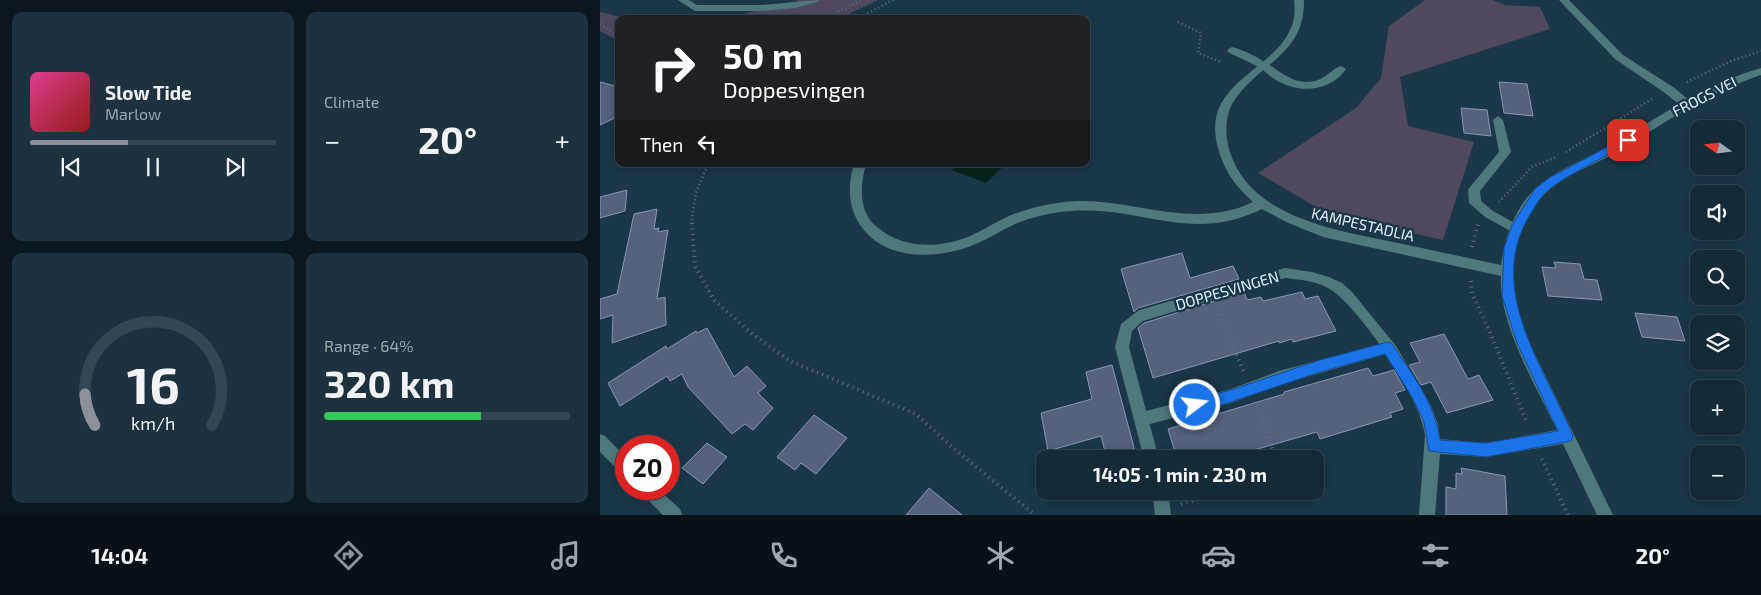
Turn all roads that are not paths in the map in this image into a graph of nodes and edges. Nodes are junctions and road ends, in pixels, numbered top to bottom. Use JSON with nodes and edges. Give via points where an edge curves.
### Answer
{"nodes":[{"id":1,"x":683,"y":0,"type":"edge"},
{"id":2,"x":814,"y":0,"type":"edge"},
{"id":3,"x":1299,"y":0,"type":"edge"},
{"id":4,"x":1564,"y":0,"type":"edge"},
{"id":5,"x":1232,"y":50,"type":"dead end"},
{"id":6,"x":1264,"y":66,"type":"junction"},
{"id":7,"x":1340,"y":69,"type":"dead end"},
{"id":8,"x":1761,"y":71,"type":"edge"},
{"id":9,"x":1685,"y":103,"type":"junction"},
{"id":10,"x":1498,"y":120,"type":"dead end"},
{"id":11,"x":859,"y":167,"type":"edge"},
{"id":12,"x":1263,"y":203,"type":"junction"},
{"id":13,"x":1516,"y":228,"type":"junction"},
{"id":14,"x":1508,"y":272,"type":"junction"},
{"id":15,"x":1388,"y":348,"type":"junction"},
{"id":16,"x":1142,"y":419,"type":"junction"},
{"id":17,"x":1567,"y":436,"type":"junction"},
{"id":18,"x":600,"y":441,"type":"edge"},
{"id":19,"x":1434,"y":446,"type":"junction"},
{"id":20,"x":1150,"y":450,"type":"edge"},
{"id":21,"x":615,"y":457,"type":"edge"},
{"id":22,"x":658,"y":500,"type":"edge"},
{"id":23,"x":674,"y":515,"type":"edge"},
{"id":24,"x":1427,"y":515,"type":"edge"},
{"id":25,"x":1605,"y":515,"type":"edge"}],
"edges":[{"from":1,"to":2,"type":"street","via":[[695,8],[778,8]]},
{"from":3,"to":6,"type":"street","name":"KAMPESTADLIA","via":[[1299,25],[1291,39]]},
{"from":4,"to":9,"type":"street","via":[[1619,57]]},
{"from":5,"to":6,"type":"street"},
{"from":6,"to":7,"type":"street","via":[[1294,84],[1309,86],[1323,84]]},
{"from":6,"to":12,"type":"street","name":"KAMPESTADLIA","via":[[1235,92],[1228,103],[1221,133],[1231,169]]},
{"from":8,"to":9,"type":"street","name":"FROGS VEI"},
{"from":9,"to":13,"type":"street","name":"FROGS VEI","via":[[1614,149],[1553,181],[1539,192]]},
{"from":10,"to":13,"type":"street","via":[[1505,152],[1474,190],[1475,203]]},
{"from":11,"to":12,"type":"street","via":[[855,193],[866,224],[891,244],[909,249],[949,248],[1032,213],[1055,208],[1101,207],[1210,220],[1229,217]]},
{"from":12,"to":14,"type":"street","name":"KAMPESTADLIA","via":[[1296,223],[1323,232]]},
{"from":13,"to":14,"type":"street","name":"FROGS VEI"},
{"from":14,"to":17,"type":"street","name":"FROGS VEI","via":[[1508,296],[1523,343]]},
{"from":15,"to":16,"type":"street","via":[[1287,376],[1231,396]]},
{"from":15,"to":16,"type":"street","name":"DOPPESVINGEN","via":[[1357,304],[1336,286],[1321,279],[1285,273],[1139,316],[1126,328],[1122,347]]},
{"from":15,"to":19,"type":"street","name":"DOPPESVINGEN","via":[[1417,392],[1431,422]]},
{"from":16,"to":20,"type":"street","name":"DOPPESVINGEN"},
{"from":17,"to":19,"type":"street","via":[[1486,450]]},
{"from":17,"to":25,"type":"street","name":"FROGS VEI"},
{"from":18,"to":21,"type":"street"},
{"from":19,"to":24,"type":"street","name":"DOPPESVINGEN"},
{"from":22,"to":23,"type":"street"}]}
